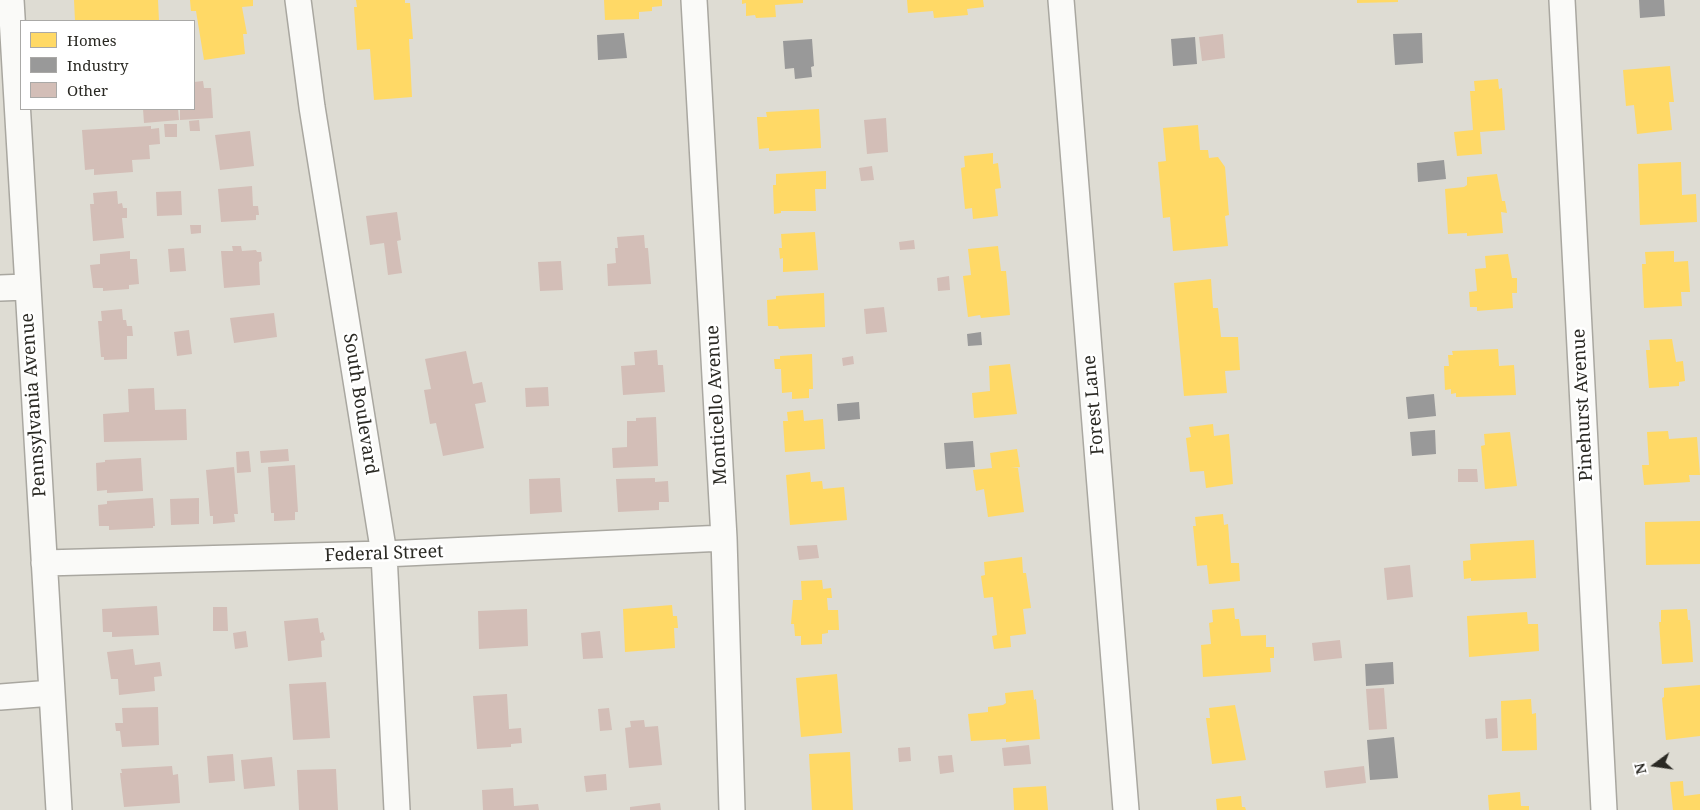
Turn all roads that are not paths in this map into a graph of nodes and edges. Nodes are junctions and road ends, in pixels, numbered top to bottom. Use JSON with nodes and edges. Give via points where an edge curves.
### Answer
{"nodes":[{"id":1,"x":11,"y":0,"type":"edge"},
{"id":2,"x":298,"y":0,"type":"edge"},
{"id":3,"x":694,"y":0,"type":"edge"},
{"id":4,"x":1061,"y":0,"type":"edge"},
{"id":5,"x":1562,"y":0,"type":"edge"},
{"id":6,"x":26,"y":287,"type":"junction"},
{"id":7,"x":0,"y":288,"type":"edge"},
{"id":8,"x":724,"y":538,"type":"junction"},
{"id":9,"x":384,"y":554,"type":"junction"},
{"id":10,"x":44,"y":563,"type":"junction"},
{"id":11,"x":52,"y":693,"type":"junction"},
{"id":12,"x":0,"y":697,"type":"edge"},
{"id":13,"x":59,"y":810,"type":"edge"},
{"id":14,"x":397,"y":810,"type":"edge"},
{"id":15,"x":732,"y":810,"type":"edge"},
{"id":16,"x":1126,"y":810,"type":"edge"},
{"id":17,"x":1604,"y":810,"type":"edge"}],
"edges":[{"from":1,"to":6,"type":"street","name":"Pennsylvania Avenue"},
{"from":2,"to":9,"type":"street","name":"South Boulevard"},
{"from":3,"to":8,"type":"street","name":"Monticello Avenue"},
{"from":4,"to":16,"type":"street","name":"Forest Lane"},
{"from":5,"to":17,"type":"street","name":"Pinehurst Avenue"},
{"from":6,"to":7,"type":"street"},
{"from":6,"to":10,"type":"street","name":"Pennsylvania Avenue"},
{"from":8,"to":9,"type":"street","name":"Federal Street"},
{"from":8,"to":15,"type":"street","name":"Monticello Avenue"},
{"from":9,"to":10,"type":"street","name":"Federal Street"},
{"from":9,"to":14,"type":"street","name":"South Boulevard"},
{"from":10,"to":11,"type":"street","name":"Pennsylvania Avenue"},
{"from":11,"to":12,"type":"street"},
{"from":11,"to":13,"type":"street","name":"Pennsylvania Avenue"}]}
